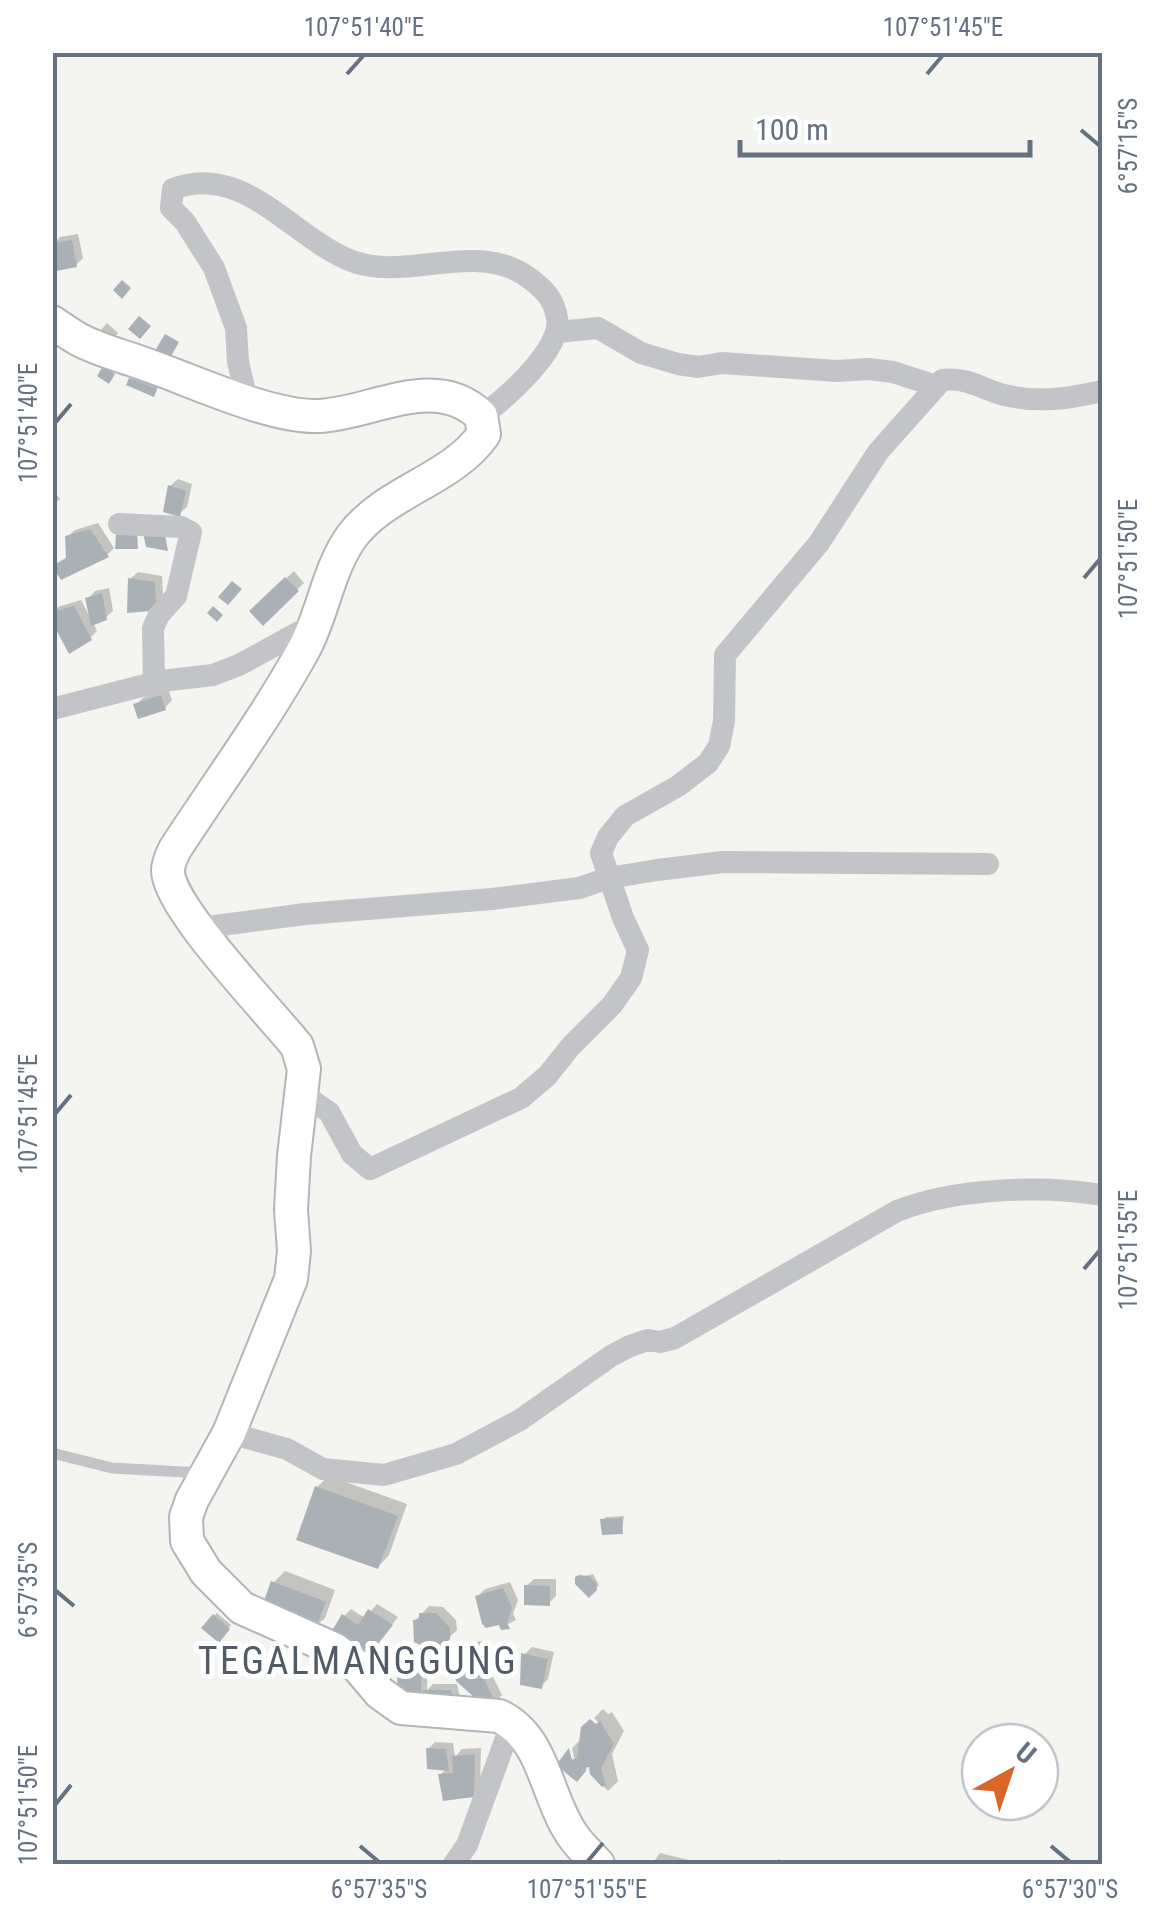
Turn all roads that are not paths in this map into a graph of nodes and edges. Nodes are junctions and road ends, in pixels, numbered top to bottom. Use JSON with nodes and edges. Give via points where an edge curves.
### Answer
{"nodes":[{"id":1,"x":52,"y":322,"type":"edge"},
{"id":2,"x":558,"y":332,"type":"junction"},
{"id":3,"x":936,"y":386,"type":"junction"},
{"id":4,"x":1102,"y":392,"type":"edge"},
{"id":5,"x":246,"y":400,"type":"junction"},
{"id":6,"x":481,"y":416,"type":"junction"},
{"id":7,"x":119,"y":524,"type":"dead end"},
{"id":8,"x":314,"y":624,"type":"junction"},
{"id":9,"x":154,"y":682,"type":"junction"},
{"id":10,"x":52,"y":709,"type":"edge"},
{"id":11,"x":988,"y":864,"type":"dead end"},
{"id":12,"x":609,"y":878,"type":"junction"},
{"id":13,"x":198,"y":928,"type":"junction"},
{"id":14,"x":301,"y":1092,"type":"junction"},
{"id":15,"x":1102,"y":1194,"type":"edge"},
{"id":16,"x":229,"y":1434,"type":"junction"},
{"id":17,"x":52,"y":1453,"type":"edge"},
{"id":18,"x":206,"y":1474,"type":"junction"},
{"id":19,"x":512,"y":1722,"type":"junction"},
{"id":20,"x":454,"y":1864,"type":"edge"},
{"id":21,"x":598,"y":1864,"type":"edge"}],
"edges":[{"from":1,"to":5,"type":"street","via":[[79,340]]},
{"from":2,"to":3,"type":"street","via":[[598,328],[641,353],[678,364],[869,369]]},
{"from":2,"to":5,"type":"street","via":[[546,292],[509,267],[461,260],[370,268],[322,246],[238,189],[193,181],[173,189],[171,208],[214,268],[236,328]]},
{"from":2,"to":6,"type":"street","via":[[540,361]]},
{"from":3,"to":4,"type":"street","via":[[970,380],[1007,396],[1062,400]]},
{"from":3,"to":12,"type":"street","via":[[878,452],[820,543],[726,655],[718,746],[694,775],[636,809],[608,836],[601,853]]},
{"from":5,"to":6,"type":"street","via":[[317,416],[420,396],[465,404]]},
{"from":6,"to":8,"type":"street","via":[[484,434],[478,442],[356,531]]},
{"from":7,"to":9,"type":"street","via":[[191,532],[176,596],[153,628]]},
{"from":8,"to":9,"type":"street","via":[[213,675]]},
{"from":8,"to":13,"type":"street","via":[[174,849],[172,888]]},
{"from":9,"to":10,"type":"street"},
{"from":11,"to":12,"type":"street","via":[[723,862]]},
{"from":12,"to":13,"type":"street","via":[[492,899]]},
{"from":12,"to":14,"type":"street","via":[[638,950],[631,978],[520,1098],[370,1169],[352,1154],[328,1112]]},
{"from":13,"to":14,"type":"street","via":[[297,1046],[304,1068]]},
{"from":14,"to":16,"type":"street","via":[[291,1278]]},
{"from":15,"to":16,"type":"street","via":[[998,1191],[918,1202],[675,1338],[648,1340],[611,1356],[531,1413],[456,1454],[384,1475],[323,1469],[286,1448]]},
{"from":16,"to":18,"type":"street"},
{"from":17,"to":18,"type":"lane","via":[[112,1468]]},
{"from":18,"to":19,"type":"street","via":[[186,1517],[187,1541],[242,1608],[334,1649],[401,1708]]},
{"from":19,"to":20,"type":"street"},
{"from":19,"to":21,"type":"street","via":[[532,1743],[569,1831]]}]}
